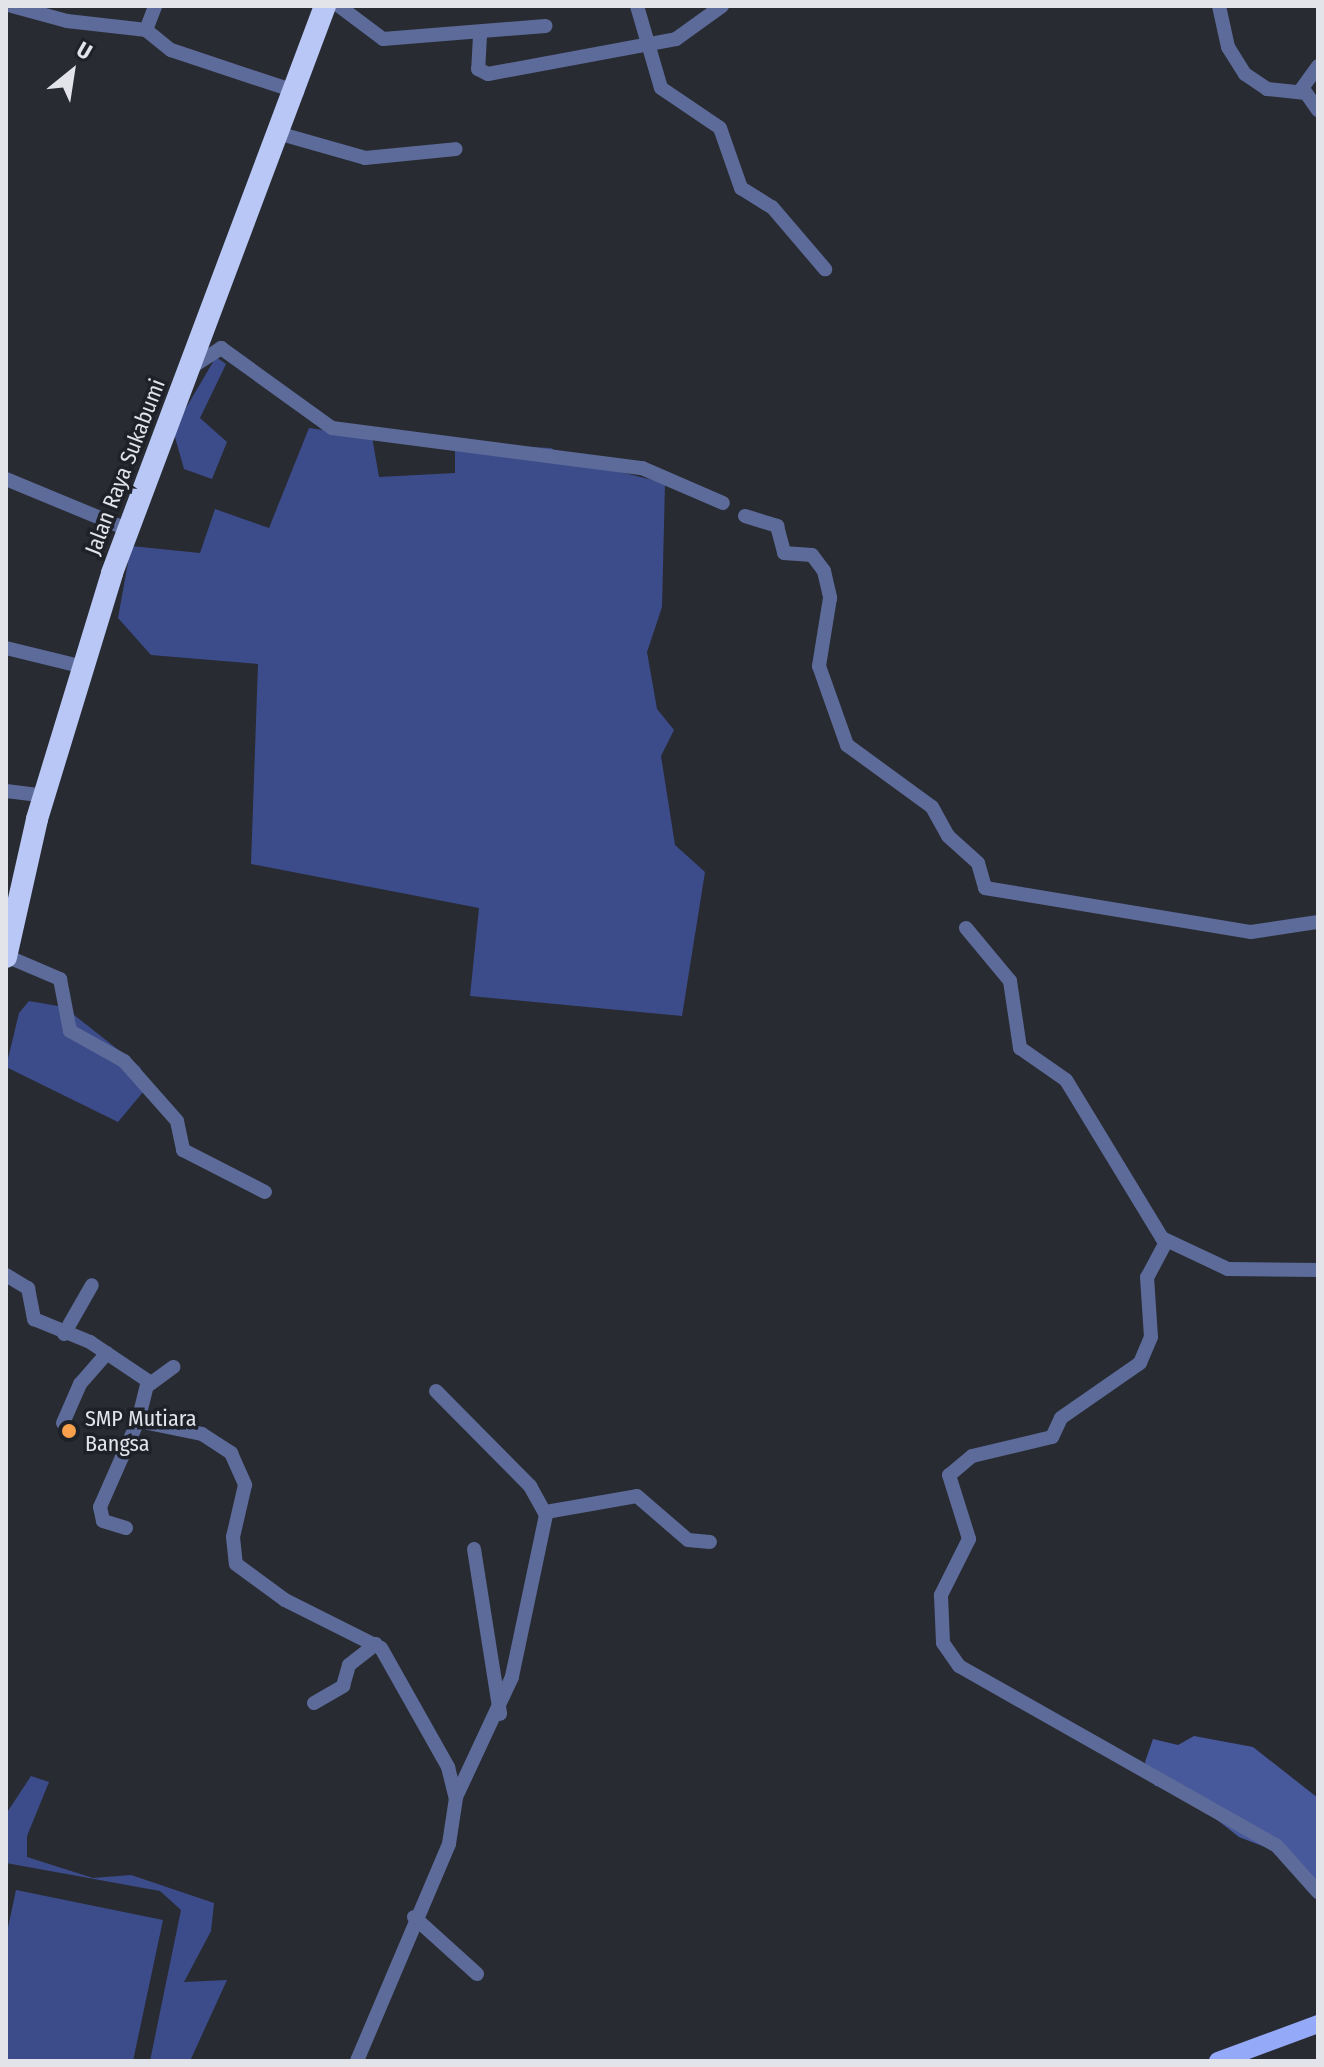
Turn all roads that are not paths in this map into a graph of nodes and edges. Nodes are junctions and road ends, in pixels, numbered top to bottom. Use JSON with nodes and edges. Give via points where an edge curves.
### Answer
{"nodes":[{"id":1,"x":12,"y":6,"type":"edge"},
{"id":2,"x":155,"y":6,"type":"edge"},
{"id":3,"x":325,"y":6,"type":"edge"},
{"id":4,"x":339,"y":6,"type":"edge"},
{"id":5,"x":637,"y":6,"type":"edge"},
{"id":6,"x":722,"y":6,"type":"edge"},
{"id":7,"x":1219,"y":6,"type":"edge"},
{"id":8,"x":545,"y":26,"type":"dead end"},
{"id":9,"x":146,"y":30,"type":"junction"},
{"id":10,"x":480,"y":35,"type":"junction"},
{"id":11,"x":646,"y":45,"type":"junction"},
{"id":12,"x":1318,"y":66,"type":"edge"},
{"id":13,"x":1300,"y":91,"type":"junction"},
{"id":14,"x":297,"y":92,"type":"junction"},
{"id":15,"x":1318,"y":110,"type":"edge"},
{"id":16,"x":281,"y":134,"type":"junction"},
{"id":17,"x":456,"y":149,"type":"dead end"},
{"id":18,"x":825,"y":269,"type":"dead end"},
{"id":19,"x":191,"y":367,"type":"junction"},
{"id":20,"x":6,"y":479,"type":"edge"},
{"id":21,"x":723,"y":503,"type":"dead end"},
{"id":22,"x":745,"y":516,"type":"dead end"},
{"id":23,"x":129,"y":530,"type":"junction"},
{"id":24,"x":6,"y":648,"type":"edge"},
{"id":25,"x":84,"y":667,"type":"junction"},
{"id":26,"x":6,"y":791,"type":"edge"},
{"id":27,"x":44,"y":796,"type":"junction"},
{"id":28,"x":10,"y":917,"type":"edge"},
{"id":29,"x":1318,"y":922,"type":"edge"},
{"id":30,"x":966,"y":928,"type":"dead end"},
{"id":31,"x":6,"y":956,"type":"edge"},
{"id":32,"x":265,"y":1192,"type":"dead end"},
{"id":33,"x":1166,"y":1242,"type":"junction"},
{"id":34,"x":1318,"y":1270,"type":"edge"},
{"id":35,"x":6,"y":1275,"type":"edge"},
{"id":36,"x":92,"y":1285,"type":"dead end"},
{"id":37,"x":64,"y":1334,"type":"junction"},
{"id":38,"x":107,"y":1353,"type":"junction"},
{"id":39,"x":173,"y":1367,"type":"dead end"},
{"id":40,"x":150,"y":1384,"type":"junction"},
{"id":41,"x":436,"y":1391,"type":"dead end"},
{"id":42,"x":138,"y":1421,"type":"junction"},
{"id":43,"x":63,"y":1423,"type":"dead end"},
{"id":44,"x":546,"y":1512,"type":"junction"},
{"id":45,"x":126,"y":1528,"type":"dead end"},
{"id":46,"x":710,"y":1542,"type":"dead end"},
{"id":47,"x":474,"y":1549,"type":"dead end"},
{"id":48,"x":376,"y":1644,"type":"junction"},
{"id":49,"x":314,"y":1703,"type":"dead end"},
{"id":50,"x":500,"y":1714,"type":"junction"},
{"id":51,"x":456,"y":1798,"type":"junction"},
{"id":52,"x":1318,"y":1892,"type":"edge"},
{"id":53,"x":414,"y":1917,"type":"junction"},
{"id":54,"x":477,"y":1974,"type":"dead end"},
{"id":55,"x":1318,"y":2024,"type":"edge"},
{"id":56,"x":1224,"y":2060,"type":"edge"},
{"id":57,"x":357,"y":2061,"type":"edge"}],
"edges":[{"from":1,"to":9,"type":"street"},
{"from":2,"to":9,"type":"street"},
{"from":3,"to":14,"type":"highway","name":"Jalan Raya Sukabumi"},
{"from":4,"to":10,"type":"street","via":[[383,39]]},
{"from":5,"to":11,"type":"street"},
{"from":6,"to":11,"type":"street","via":[[676,39]]},
{"from":7,"to":13,"type":"street","via":[[1228,47],[1245,74],[1267,89]]},
{"from":8,"to":10,"type":"street"},
{"from":9,"to":14,"type":"street","via":[[171,50]]},
{"from":10,"to":11,"type":"street","via":[[484,74]]},
{"from":11,"to":18,"type":"street","via":[[661,88],[727,136],[741,188],[772,207]]},
{"from":12,"to":13,"type":"street"},
{"from":13,"to":15,"type":"street"},
{"from":14,"to":16,"type":"highway","name":"Jalan Raya Sukabumi"},
{"from":16,"to":17,"type":"street","via":[[365,158]]},
{"from":16,"to":19,"type":"highway","name":"Jalan Raya Sukabumi"},
{"from":19,"to":21,"type":"street","via":[[221,348],[332,428],[642,468]]},
{"from":19,"to":23,"type":"highway","name":"Jalan Raya Sukabumi"},
{"from":20,"to":23,"type":"street"},
{"from":22,"to":29,"type":"street","via":[[779,527],[784,553],[812,555],[824,571],[830,598],[819,666],[847,745],[932,807],[948,836],[978,863],[985,888],[1251,932]]},
{"from":23,"to":25,"type":"highway","name":"Jalan Raya Sukabumi"},
{"from":24,"to":25,"type":"street"},
{"from":25,"to":27,"type":"highway","name":"Jalan Raya Sukabumi"},
{"from":26,"to":27,"type":"street"},
{"from":27,"to":28,"type":"highway","name":"Jalan Raya Sukabumi"},
{"from":28,"to":31,"type":"highway","name":"Jalan Raya Sukabumi"},
{"from":30,"to":33,"type":"street","via":[[1010,981],[1020,1048],[1066,1080]]},
{"from":31,"to":32,"type":"street","via":[[60,979],[70,1031],[124,1061],[177,1121],[183,1150]]},
{"from":33,"to":34,"type":"street","via":[[1228,1269]]},
{"from":33,"to":52,"type":"street","via":[[1147,1277],[1151,1337],[1140,1363],[1061,1418],[1052,1437],[972,1456],[949,1475],[969,1539],[941,1595],[943,1643],[959,1666],[1276,1845]]},
{"from":35,"to":37,"type":"street","via":[[28,1288],[33,1318]]},
{"from":36,"to":37,"type":"street"},
{"from":37,"to":38,"type":"street"},
{"from":38,"to":40,"type":"street"},
{"from":38,"to":43,"type":"street","via":[[80,1384]]},
{"from":39,"to":40,"type":"street"},
{"from":40,"to":42,"type":"street"},
{"from":41,"to":44,"type":"street","via":[[530,1486]]},
{"from":42,"to":45,"type":"street","via":[[100,1507],[103,1521]]},
{"from":42,"to":48,"type":"street","via":[[202,1434],[226,1448],[245,1485],[233,1537],[236,1564],[285,1600]]},
{"from":44,"to":46,"type":"street","via":[[637,1496],[688,1540]]},
{"from":44,"to":50,"type":"street"},
{"from":47,"to":50,"type":"street"},
{"from":48,"to":49,"type":"street","via":[[349,1665],[343,1686]]},
{"from":48,"to":51,"type":"street","via":[[448,1767]]},
{"from":50,"to":51,"type":"street"},
{"from":51,"to":53,"type":"street","via":[[446,1851]]},
{"from":53,"to":54,"type":"street"},
{"from":53,"to":57,"type":"street"},
{"from":55,"to":56,"type":"main road"}]}
